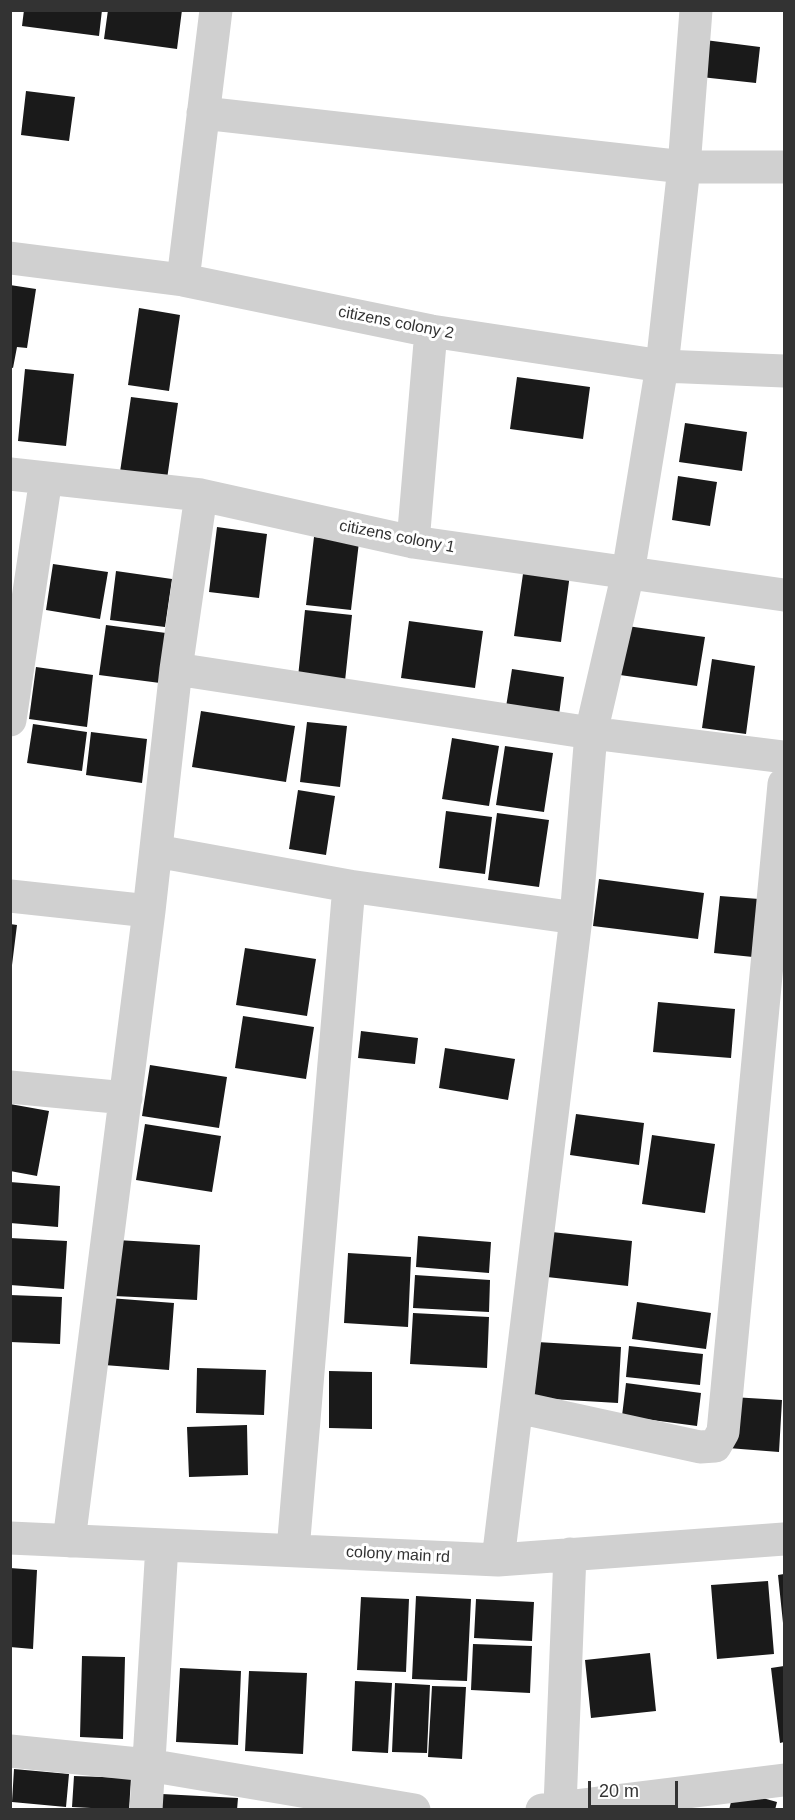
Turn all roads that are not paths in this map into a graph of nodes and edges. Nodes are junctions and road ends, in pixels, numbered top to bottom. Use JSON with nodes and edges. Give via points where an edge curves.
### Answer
{"nodes":[{"id":1,"x":216,"y":10,"type":"edge"},
{"id":2,"x":696,"y":10,"type":"edge"},
{"id":3,"x":203,"y":113,"type":"junction"},
{"id":4,"x":684,"y":167,"type":"junction"},
{"id":5,"x":784,"y":167,"type":"edge"},
{"id":6,"x":10,"y":258,"type":"edge"},
{"id":7,"x":183,"y":280,"type":"junction"},
{"id":8,"x":431,"y":331,"type":"junction"},
{"id":9,"x":662,"y":366,"type":"junction"},
{"id":10,"x":784,"y":371,"type":"edge"},
{"id":11,"x":10,"y":474,"type":"edge"},
{"id":12,"x":46,"y":478,"type":"junction"},
{"id":13,"x":201,"y":495,"type":"junction"},
{"id":14,"x":413,"y":542,"type":"junction"},
{"id":15,"x":628,"y":573,"type":"junction"},
{"id":16,"x":784,"y":595,"type":"edge"},
{"id":17,"x":176,"y":669,"type":"junction"},
{"id":18,"x":10,"y":720,"type":"edge"},
{"id":19,"x":591,"y":733,"type":"junction"},
{"id":20,"x":784,"y":757,"type":"edge"},
{"id":21,"x":784,"y":784,"type":"edge"},
{"id":22,"x":156,"y":851,"type":"junction"},
{"id":23,"x":349,"y":885,"type":"junction"},
{"id":24,"x":10,"y":896,"type":"edge"},
{"id":25,"x":149,"y":911,"type":"junction"},
{"id":26,"x":576,"y":918,"type":"junction"},
{"id":27,"x":10,"y":1087,"type":"edge"},
{"id":28,"x":126,"y":1098,"type":"junction"},
{"id":29,"x":517,"y":1407,"type":"junction"},
{"id":30,"x":10,"y":1538,"type":"edge"},
{"id":31,"x":784,"y":1539,"type":"edge"},
{"id":32,"x":69,"y":1541,"type":"junction"},
{"id":33,"x":162,"y":1545,"type":"junction"},
{"id":34,"x":293,"y":1551,"type":"junction"},
{"id":35,"x":570,"y":1554,"type":"junction"},
{"id":36,"x":498,"y":1560,"type":"junction"},
{"id":37,"x":10,"y":1751,"type":"edge"},
{"id":38,"x":148,"y":1765,"type":"junction"},
{"id":39,"x":784,"y":1780,"type":"edge"},
{"id":40,"x":711,"y":1799,"type":"edge"},
{"id":41,"x":551,"y":1808,"type":"edge"},
{"id":42,"x":146,"y":1809,"type":"edge"},
{"id":43,"x":414,"y":1809,"type":"edge"}],
"edges":[{"from":1,"to":3,"type":"street"},
{"from":2,"to":4,"type":"street"},
{"from":3,"to":4,"type":"street"},
{"from":3,"to":7,"type":"street"},
{"from":4,"to":5,"type":"street"},
{"from":4,"to":9,"type":"street"},
{"from":6,"to":7,"type":"street","name":"citizens colony 2"},
{"from":7,"to":8,"type":"street","name":"citizens colony 2"},
{"from":8,"to":9,"type":"street","name":"citizens colony 2"},
{"from":8,"to":14,"type":"street"},
{"from":9,"to":10,"type":"street","name":"citizens colony 2"},
{"from":9,"to":15,"type":"street"},
{"from":11,"to":12,"type":"street","name":"citizens colony 1"},
{"from":12,"to":13,"type":"street","name":"citizens colony 1"},
{"from":12,"to":18,"type":"street"},
{"from":13,"to":14,"type":"street","name":"citizens colony 1"},
{"from":13,"to":17,"type":"street"},
{"from":14,"to":15,"type":"street","name":"citizens colony 1"},
{"from":15,"to":16,"type":"street","name":"citizens colony 1"},
{"from":15,"to":19,"type":"street"},
{"from":17,"to":19,"type":"street"},
{"from":17,"to":22,"type":"street"},
{"from":19,"to":20,"type":"street"},
{"from":19,"to":26,"type":"street"},
{"from":21,"to":29,"type":"street","via":[[723,1432],[715,1446],[700,1447]]},
{"from":22,"to":23,"type":"street"},
{"from":22,"to":25,"type":"street"},
{"from":23,"to":26,"type":"street"},
{"from":23,"to":34,"type":"street"},
{"from":24,"to":25,"type":"street"},
{"from":25,"to":28,"type":"street"},
{"from":26,"to":29,"type":"street"},
{"from":27,"to":28,"type":"street"},
{"from":28,"to":32,"type":"street"},
{"from":29,"to":36,"type":"street"},
{"from":30,"to":32,"type":"street","name":"colony main rd"},
{"from":31,"to":35,"type":"street","name":"colony main rd"},
{"from":32,"to":33,"type":"street","name":"colony main rd"},
{"from":33,"to":34,"type":"street","name":"colony main rd"},
{"from":33,"to":38,"type":"street"},
{"from":34,"to":36,"type":"street","name":"colony main rd"},
{"from":35,"to":36,"type":"street","name":"colony main rd"},
{"from":35,"to":41,"type":"street"},
{"from":37,"to":38,"type":"street"},
{"from":38,"to":42,"type":"street"},
{"from":38,"to":43,"type":"street"},
{"from":39,"to":40,"type":"street"},
{"from":40,"to":41,"type":"street"}]}
